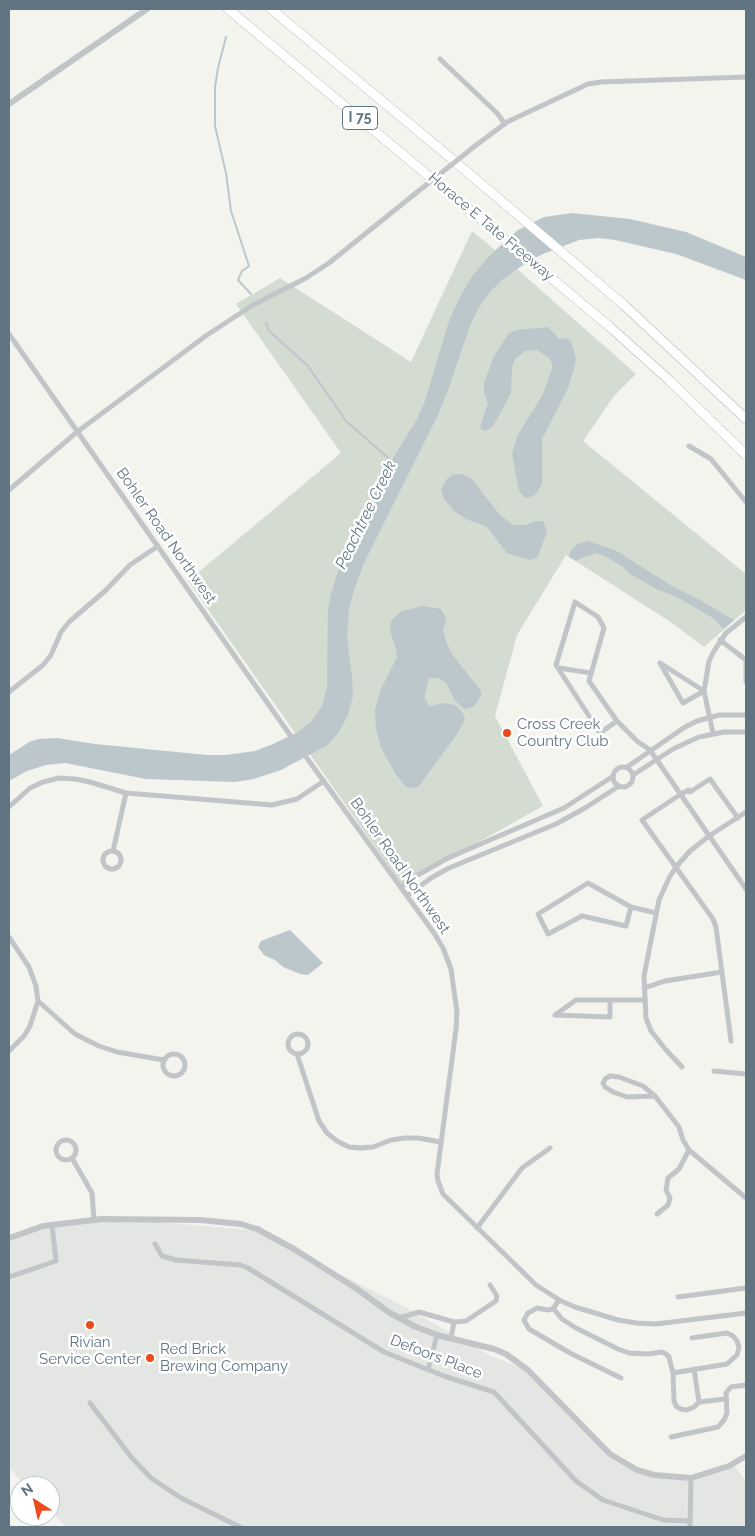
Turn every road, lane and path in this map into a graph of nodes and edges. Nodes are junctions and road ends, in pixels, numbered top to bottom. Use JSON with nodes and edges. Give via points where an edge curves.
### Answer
{"nodes":[{"id":1,"x":147,"y":9,"type":"edge"},
{"id":2,"x":228,"y":9,"type":"edge"},
{"id":3,"x":271,"y":9,"type":"edge"},
{"id":4,"x":440,"y":59,"type":"dead end"},
{"id":5,"x":746,"y":78,"type":"edge"},
{"id":6,"x":9,"y":104,"type":"edge"},
{"id":7,"x":505,"y":124,"type":"junction"},
{"id":8,"x":9,"y":334,"type":"edge"},
{"id":9,"x":746,"y":419,"type":"edge"},
{"id":10,"x":77,"y":432,"type":"junction"},
{"id":11,"x":689,"y":446,"type":"dead end"},
{"id":12,"x":746,"y":456,"type":"edge"},
{"id":13,"x":9,"y":490,"type":"edge"},
{"id":14,"x":746,"y":502,"type":"edge"},
{"id":15,"x":158,"y":546,"type":"junction"},
{"id":16,"x":746,"y":616,"type":"edge"},
{"id":17,"x":720,"y":640,"type":"junction"},
{"id":18,"x":746,"y":660,"type":"edge"},
{"id":19,"x":559,"y":668,"type":"junction"},
{"id":20,"x":591,"y":673,"type":"junction"},
{"id":21,"x":746,"y":682,"type":"edge"},
{"id":22,"x":704,"y":691,"type":"junction"},
{"id":23,"x":9,"y":692,"type":"edge"},
{"id":24,"x":746,"y":715,"type":"edge"},
{"id":25,"x":710,"y":716,"type":"junction"},
{"id":26,"x":617,"y":722,"type":"junction"},
{"id":27,"x":746,"y":732,"type":"edge"},
{"id":28,"x":713,"y":733,"type":"junction"},
{"id":29,"x":650,"y":750,"type":"junction"},
{"id":30,"x":657,"y":760,"type":"junction"},
{"id":31,"x":627,"y":767,"type":"junction"},
{"id":32,"x":633,"y":775,"type":"junction"},
{"id":33,"x":612,"y":777,"type":"junction"},
{"id":34,"x":324,"y":781,"type":"junction"},
{"id":35,"x":618,"y":786,"type":"junction"},
{"id":36,"x":126,"y":793,"type":"junction"},
{"id":37,"x":681,"y":794,"type":"junction"},
{"id":38,"x":9,"y":808,"type":"edge"},
{"id":39,"x":746,"y":812,"type":"edge"},
{"id":40,"x":738,"y":818,"type":"junction"},
{"id":41,"x":710,"y":836,"type":"junction"},
{"id":42,"x":113,"y":851,"type":"dead end"},
{"id":43,"x":676,"y":867,"type":"junction"},
{"id":44,"x":401,"y":887,"type":"junction"},
{"id":45,"x":746,"y":889,"type":"edge"},
{"id":46,"x":407,"y":896,"type":"junction"},
{"id":47,"x":631,"y":907,"type":"junction"},
{"id":48,"x":656,"y":913,"type":"junction"},
{"id":49,"x":9,"y":937,"type":"edge"},
{"id":50,"x":722,"y":972,"type":"junction"},
{"id":51,"x":644,"y":988,"type":"junction"},
{"id":52,"x":610,"y":1000,"type":"junction"},
{"id":53,"x":645,"y":1000,"type":"junction"},
{"id":54,"x":38,"y":1001,"type":"junction"},
{"id":55,"x":731,"y":1041,"type":"dead end"},
{"id":56,"x":9,"y":1051,"type":"edge"},
{"id":57,"x":297,"y":1054,"type":"junction"},
{"id":58,"x":164,"y":1060,"type":"junction"},
{"id":59,"x":682,"y":1067,"type":"dead end"},
{"id":60,"x":714,"y":1071,"type":"dead end"},
{"id":61,"x":746,"y":1074,"type":"edge"},
{"id":62,"x":656,"y":1096,"type":"junction"},
{"id":63,"x":441,"y":1142,"type":"junction"},
{"id":64,"x":550,"y":1148,"type":"dead end"},
{"id":65,"x":689,"y":1150,"type":"junction"},
{"id":66,"x":72,"y":1158,"type":"junction"},
{"id":67,"x":746,"y":1198,"type":"edge"},
{"id":68,"x":657,"y":1214,"type":"dead end"},
{"id":69,"x":94,"y":1220,"type":"junction"},
{"id":70,"x":52,"y":1226,"type":"junction"},
{"id":71,"x":477,"y":1228,"type":"junction"},
{"id":72,"x":9,"y":1238,"type":"edge"},
{"id":73,"x":155,"y":1244,"type":"dead end"},
{"id":74,"x":9,"y":1277,"type":"edge"},
{"id":75,"x":490,"y":1285,"type":"dead end"},
{"id":76,"x":746,"y":1288,"type":"edge"},
{"id":77,"x":678,"y":1297,"type":"dead end"},
{"id":78,"x":559,"y":1300,"type":"junction"},
{"id":79,"x":553,"y":1308,"type":"junction"},
{"id":80,"x":746,"y":1313,"type":"edge"},
{"id":81,"x":399,"y":1318,"type":"junction"},
{"id":82,"x":454,"y":1322,"type":"junction"},
{"id":83,"x":437,"y":1335,"type":"junction"},
{"id":84,"x":692,"y":1338,"type":"dead end"},
{"id":85,"x":452,"y":1339,"type":"junction"},
{"id":86,"x":694,"y":1369,"type":"junction"},
{"id":87,"x":428,"y":1370,"type":"junction"},
{"id":88,"x":673,"y":1373,"type":"junction"},
{"id":89,"x":621,"y":1378,"type":"dead end"},
{"id":90,"x":746,"y":1385,"type":"edge"},
{"id":91,"x":725,"y":1399,"type":"junction"},
{"id":92,"x":699,"y":1402,"type":"junction"},
{"id":93,"x":90,"y":1404,"type":"dead end"},
{"id":94,"x":671,"y":1437,"type":"dead end"},
{"id":95,"x":746,"y":1456,"type":"edge"},
{"id":96,"x":691,"y":1478,"type":"junction"},
{"id":97,"x":690,"y":1524,"type":"edge"},
{"id":98,"x":240,"y":1527,"type":"edge"}],
"edges":[{"from":1,"to":6,"type":"street"},
{"from":2,"to":12,"type":"highway","name":"Horace E Tate Freeway","number":"I 75","via":[[573,296],[669,380]]},
{"from":3,"to":9,"type":"highway","name":"Horace E Tate Freeway","number":"I 75","via":[[624,305]]},
{"from":4,"to":7,"type":"street"},
{"from":5,"to":7,"type":"street","via":[[588,84]]},
{"from":7,"to":10,"type":"street","bridge":true,"via":[[329,263],[225,322]]},
{"from":8,"to":10,"type":"street","name":"Bohler Road Northwest"},
{"from":10,"to":13,"type":"street"},
{"from":10,"to":15,"type":"street","name":"Bohler Road Northwest"},
{"from":11,"to":14,"type":"street","via":[[711,459]]},
{"from":15,"to":23,"type":"street","via":[[130,565],[69,622],[51,656]]},
{"from":15,"to":34,"type":"street","name":"Bohler Road Northwest"},
{"from":16,"to":17,"type":"street"},
{"from":17,"to":18,"type":"street"},
{"from":17,"to":22,"type":"street","via":[[709,661]]},
{"from":18,"to":21,"type":"street"},
{"from":19,"to":20,"type":"street"},
{"from":19,"to":20,"type":"street","via":[[556,664],[575,602],[598,617],[604,628]]},
{"from":19,"to":26,"type":"street","via":[[600,733]]},
{"from":20,"to":26,"type":"street","via":[[589,681]]},
{"from":22,"to":22,"type":"street","via":[[683,702],[660,663],[689,681]]},
{"from":22,"to":25,"type":"street"},
{"from":24,"to":25,"type":"street"},
{"from":25,"to":28,"type":"street"},
{"from":25,"to":29,"type":"street","via":[[685,726]]},
{"from":26,"to":29,"type":"street"},
{"from":27,"to":28,"type":"street"},
{"from":28,"to":30,"type":"street","via":[[685,743]]},
{"from":29,"to":30,"type":"street"},
{"from":29,"to":31,"type":"street"},
{"from":30,"to":32,"type":"street"},
{"from":30,"to":37,"type":"street"},
{"from":31,"to":32,"type":"street"},
{"from":31,"to":33,"type":"street","via":[[617,768]]},
{"from":32,"to":35,"type":"street","via":[[629,785]]},
{"from":33,"to":35,"type":"street"},
{"from":33,"to":44,"type":"street","via":[[564,808],[448,858]]},
{"from":34,"to":36,"type":"street","via":[[297,799],[272,805]]},
{"from":34,"to":44,"type":"street","name":"Bohler Road Northwest"},
{"from":35,"to":46,"type":"street","via":[[556,824],[449,868]]},
{"from":36,"to":38,"type":"street","via":[[90,782],[59,778],[30,788]]},
{"from":36,"to":42,"type":"street"},
{"from":37,"to":40,"type":"street","via":[[710,779]]},
{"from":37,"to":41,"type":"street"},
{"from":37,"to":43,"type":"street","via":[[642,820]]},
{"from":39,"to":40,"type":"street"},
{"from":40,"to":41,"type":"street"},
{"from":41,"to":43,"type":"street"},
{"from":41,"to":45,"type":"street"},
{"from":43,"to":48,"type":"street","via":[[663,889]]},
{"from":43,"to":50,"type":"street","via":[[713,919]]},
{"from":44,"to":46,"type":"street","name":"Bohler Road Northwest"},
{"from":46,"to":63,"type":"street","name":"Bohler Road Northwest","via":[[443,948],[456,995],[456,1029]]},
{"from":47,"to":47,"type":"street","via":[[588,883],[538,914],[548,934],[582,916],[626,926]]},
{"from":47,"to":48,"type":"street"},
{"from":48,"to":51,"type":"street"},
{"from":49,"to":54,"type":"street","via":[[30,968]]},
{"from":50,"to":51,"type":"street","via":[[665,981]]},
{"from":50,"to":55,"type":"street"},
{"from":51,"to":53,"type":"street"},
{"from":52,"to":52,"type":"street","via":[[576,1000],[555,1015],[610,1017]]},
{"from":52,"to":53,"type":"street"},
{"from":53,"to":59,"type":"street","via":[[646,1018],[652,1031]]},
{"from":54,"to":56,"type":"street","via":[[30,1026]]},
{"from":54,"to":58,"type":"street","via":[[75,1034],[99,1046]]},
{"from":57,"to":57,"type":"street","via":[[304,1052],[308,1045],[306,1037],[299,1034],[291,1037],[288,1043],[290,1050]]},
{"from":57,"to":63,"type":"street","via":[[319,1121],[337,1142],[361,1148],[405,1138]]},
{"from":58,"to":58,"type":"street","via":[[171,1054],[179,1055],[185,1063],[183,1071],[175,1076],[167,1074],[163,1068]]},
{"from":60,"to":61,"type":"street"},
{"from":62,"to":62,"type":"street","via":[[626,1097],[603,1083],[610,1076],[619,1077],[642,1086]]},
{"from":62,"to":65,"type":"street","via":[[679,1127]]},
{"from":63,"to":71,"type":"street","name":"Bohler Road Northwest","via":[[437,1174],[440,1188]]},
{"from":64,"to":71,"type":"street","via":[[522,1168]]},
{"from":65,"to":67,"type":"street"},
{"from":65,"to":68,"type":"street","via":[[668,1178],[668,1205]]},
{"from":66,"to":66,"type":"street","via":[[76,1153],[74,1144],[68,1140],[58,1143],[59,1157],[65,1160]]},
{"from":66,"to":69,"type":"street","via":[[92,1193]]},
{"from":69,"to":70,"type":"street"},
{"from":69,"to":81,"type":"street","via":[[200,1220],[257,1229],[294,1249]]},
{"from":70,"to":72,"type":"street"},
{"from":70,"to":74,"type":"street","via":[[56,1261]]},
{"from":71,"to":78,"type":"street","name":"Bohler Road Northwest","via":[[525,1276]]},
{"from":73,"to":87,"type":"street","name":"Defoors Place","via":[[162,1256],[176,1260],[248,1268],[384,1352]]},
{"from":75,"to":82,"type":"street","via":[[497,1296],[496,1301],[466,1321]]},
{"from":76,"to":77,"type":"street"},
{"from":78,"to":79,"type":"street"},
{"from":78,"to":80,"type":"street","name":"Bohler Road Northwest","via":[[597,1315],[636,1324]]},
{"from":79,"to":88,"type":"street","via":[[576,1328],[618,1349],[629,1353],[662,1352],[669,1357]]},
{"from":79,"to":89,"type":"street","via":[[531,1310],[525,1317],[526,1325],[534,1333]]},
{"from":81,"to":82,"type":"street","via":[[419,1312]]},
{"from":81,"to":83,"type":"street"},
{"from":82,"to":85,"type":"street"},
{"from":83,"to":85,"type":"street"},
{"from":83,"to":87,"type":"street"},
{"from":84,"to":86,"type":"street","via":[[728,1333],[738,1347],[737,1355],[727,1364]]},
{"from":85,"to":96,"type":"street","via":[[494,1349],[516,1360],[621,1462],[654,1475]]},
{"from":86,"to":88,"type":"street"},
{"from":86,"to":92,"type":"street"},
{"from":87,"to":97,"type":"street","name":"Defoors Place","via":[[494,1392],[576,1482],[603,1500],[663,1520]]},
{"from":88,"to":92,"type":"street","via":[[676,1406],[687,1410]]},
{"from":90,"to":91,"type":"street","via":[[731,1387]]},
{"from":91,"to":92,"type":"street"},
{"from":91,"to":94,"type":"street","via":[[727,1413],[718,1427]]},
{"from":93,"to":98,"type":"street","via":[[151,1478],[181,1498]]},
{"from":95,"to":96,"type":"street","via":[[729,1466]]},
{"from":96,"to":97,"type":"street"}]}
